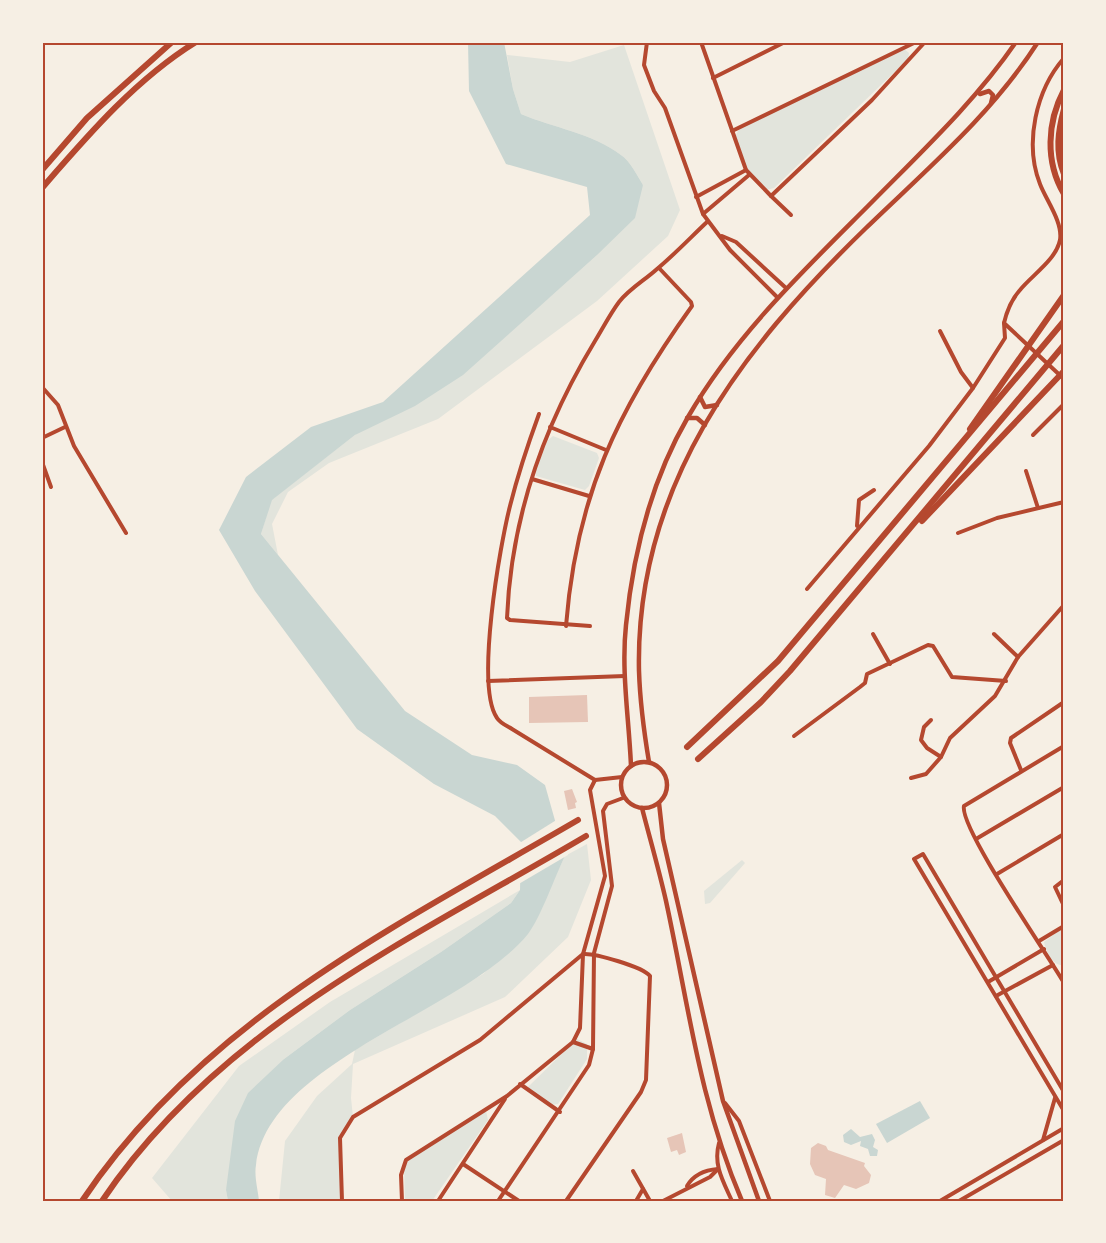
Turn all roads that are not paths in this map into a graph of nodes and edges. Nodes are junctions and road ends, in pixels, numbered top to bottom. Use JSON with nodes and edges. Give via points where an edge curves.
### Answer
{"nodes":[{"id":1,"x":172,"y":42,"type":"edge"},
{"id":2,"x":196,"y":42,"type":"edge"},
{"id":3,"x":647,"y":42,"type":"edge"},
{"id":4,"x":701,"y":42,"type":"edge"},
{"id":5,"x":786,"y":42,"type":"edge"},
{"id":6,"x":916,"y":42,"type":"edge"},
{"id":7,"x":925,"y":42,"type":"edge"},
{"id":8,"x":1016,"y":42,"type":"edge"},
{"id":9,"x":1038,"y":42,"type":"edge"},
{"id":10,"x":1064,"y":58,"type":"edge"},
{"id":11,"x":712,"y":78,"type":"junction"},
{"id":12,"x":1064,"y":90,"type":"edge"},
{"id":13,"x":973,"y":99,"type":"junction"},
{"id":14,"x":1064,"y":109,"type":"edge"},
{"id":15,"x":986,"y":112,"type":"junction"},
{"id":16,"x":732,"y":131,"type":"junction"},
{"id":17,"x":42,"y":170,"type":"edge"},
{"id":18,"x":746,"y":170,"type":"junction"},
{"id":19,"x":1064,"y":174,"type":"edge"},
{"id":20,"x":749,"y":175,"type":"junction"},
{"id":21,"x":42,"y":188,"type":"edge"},
{"id":22,"x":1064,"y":194,"type":"edge"},
{"id":23,"x":771,"y":196,"type":"junction"},
{"id":24,"x":696,"y":197,"type":"junction"},
{"id":25,"x":703,"y":214,"type":"junction"},
{"id":26,"x":791,"y":215,"type":"dead end"},
{"id":27,"x":707,"y":222,"type":"junction"},
{"id":28,"x":721,"y":236,"type":"junction"},
{"id":29,"x":755,"y":259,"type":"junction"},
{"id":30,"x":748,"y":267,"type":"junction"},
{"id":31,"x":659,"y":268,"type":"junction"},
{"id":32,"x":786,"y":288,"type":"junction"},
{"id":33,"x":1064,"y":295,"type":"edge"},
{"id":34,"x":777,"y":297,"type":"junction"},
{"id":35,"x":1064,"y":321,"type":"edge"},
{"id":36,"x":1004,"y":323,"type":"junction"},
{"id":37,"x":940,"y":331,"type":"dead end"},
{"id":38,"x":1064,"y":345,"type":"edge"},
{"id":39,"x":1064,"y":372,"type":"edge"},
{"id":40,"x":1064,"y":379,"type":"edge"},
{"id":41,"x":42,"y":387,"type":"edge"},
{"id":42,"x":973,"y":388,"type":"junction"},
{"id":43,"x":700,"y":397,"type":"junction"},
{"id":44,"x":1064,"y":404,"type":"edge"},
{"id":45,"x":717,"y":405,"type":"junction"},
{"id":46,"x":539,"y":414,"type":"dead end"},
{"id":47,"x":687,"y":418,"type":"junction"},
{"id":48,"x":705,"y":425,"type":"junction"},
{"id":49,"x":65,"y":427,"type":"junction"},
{"id":50,"x":550,"y":427,"type":"junction"},
{"id":51,"x":1033,"y":435,"type":"dead end"},
{"id":52,"x":42,"y":438,"type":"edge"},
{"id":53,"x":606,"y":450,"type":"junction"},
{"id":54,"x":42,"y":462,"type":"edge"},
{"id":55,"x":945,"y":464,"type":"junction"},
{"id":56,"x":1026,"y":471,"type":"dead end"},
{"id":57,"x":532,"y":479,"type":"junction"},
{"id":58,"x":51,"y":487,"type":"dead end"},
{"id":59,"x":874,"y":490,"type":"dead end"},
{"id":60,"x":589,"y":496,"type":"junction"},
{"id":61,"x":1064,"y":502,"type":"edge"},
{"id":62,"x":1038,"y":508,"type":"junction"},
{"id":63,"x":850,"y":524,"type":"dead end"},
{"id":64,"x":858,"y":526,"type":"junction"},
{"id":65,"x":126,"y":533,"type":"dead end"},
{"id":66,"x":958,"y":533,"type":"dead end"},
{"id":67,"x":878,"y":568,"type":"junction"},
{"id":68,"x":807,"y":590,"type":"dead end"},
{"id":69,"x":1064,"y":605,"type":"edge"},
{"id":70,"x":566,"y":626,"type":"junction"},
{"id":71,"x":590,"y":626,"type":"dead end"},
{"id":72,"x":873,"y":633,"type":"dead end"},
{"id":73,"x":994,"y":634,"type":"dead end"},
{"id":74,"x":1018,"y":657,"type":"junction"},
{"id":75,"x":890,"y":664,"type":"junction"},
{"id":76,"x":625,"y":676,"type":"junction"},
{"id":77,"x":488,"y":681,"type":"junction"},
{"id":78,"x":1006,"y":681,"type":"junction"},
{"id":79,"x":1064,"y":701,"type":"edge"},
{"id":80,"x":931,"y":720,"type":"dead end"},
{"id":81,"x":794,"y":736,"type":"dead end"},
{"id":82,"x":1064,"y":746,"type":"edge"},
{"id":83,"x":687,"y":747,"type":"dead end"},
{"id":84,"x":940,"y":757,"type":"junction"},
{"id":85,"x":698,"y":759,"type":"dead end"},
{"id":86,"x":649,"y":762,"type":"junction"},
{"id":87,"x":631,"y":766,"type":"junction"},
{"id":88,"x":1022,"y":770,"type":"junction"},
{"id":89,"x":622,"y":777,"type":"junction"},
{"id":90,"x":911,"y":778,"type":"dead end"},
{"id":91,"x":595,"y":780,"type":"junction"},
{"id":92,"x":1064,"y":787,"type":"edge"},
{"id":93,"x":623,"y":798,"type":"junction"},
{"id":94,"x":659,"y":803,"type":"junction"},
{"id":95,"x":642,"y":808,"type":"junction"},
{"id":96,"x":578,"y":820,"type":"dead end"},
{"id":97,"x":1064,"y":834,"type":"edge"},
{"id":98,"x":586,"y":836,"type":"dead end"},
{"id":99,"x":976,"y":839,"type":"junction"},
{"id":100,"x":997,"y":874,"type":"junction"},
{"id":101,"x":1064,"y":880,"type":"edge"},
{"id":102,"x":1064,"y":906,"type":"edge"},
{"id":103,"x":1064,"y":926,"type":"edge"},
{"id":104,"x":1039,"y":941,"type":"junction"},
{"id":105,"x":1044,"y":949,"type":"junction"},
{"id":106,"x":594,"y":953,"type":"junction"},
{"id":107,"x":582,"y":954,"type":"junction"},
{"id":108,"x":1053,"y":965,"type":"junction"},
{"id":109,"x":1064,"y":969,"type":"edge"},
{"id":110,"x":1058,"y":972,"type":"junction"},
{"id":111,"x":996,"y":977,"type":"junction"},
{"id":112,"x":988,"y":982,"type":"junction"},
{"id":113,"x":1064,"y":983,"type":"edge"},
{"id":114,"x":1004,"y":992,"type":"junction"},
{"id":115,"x":996,"y":996,"type":"junction"},
{"id":116,"x":573,"y":1042,"type":"junction"},
{"id":117,"x":593,"y":1049,"type":"junction"},
{"id":118,"x":520,"y":1084,"type":"junction"},
{"id":119,"x":1064,"y":1092,"type":"edge"},
{"id":120,"x":507,"y":1096,"type":"junction"},
{"id":121,"x":1055,"y":1096,"type":"junction"},
{"id":122,"x":723,"y":1101,"type":"junction"},
{"id":123,"x":1064,"y":1111,"type":"edge"},
{"id":124,"x":560,"y":1112,"type":"junction"},
{"id":125,"x":1064,"y":1128,"type":"edge"},
{"id":126,"x":1043,"y":1140,"type":"junction"},
{"id":127,"x":1064,"y":1140,"type":"edge"},
{"id":128,"x":719,"y":1143,"type":"junction"},
{"id":129,"x":463,"y":1164,"type":"junction"},
{"id":130,"x":718,"y":1169,"type":"junction"},
{"id":131,"x":633,"y":1171,"type":"dead end"},
{"id":132,"x":687,"y":1187,"type":"junction"},
{"id":133,"x":643,"y":1189,"type":"junction"},
{"id":134,"x":504,"y":1191,"type":"junction"},
{"id":135,"x":82,"y":1201,"type":"edge"},
{"id":136,"x":102,"y":1201,"type":"edge"},
{"id":137,"x":342,"y":1201,"type":"edge"},
{"id":138,"x":402,"y":1201,"type":"edge"},
{"id":139,"x":438,"y":1201,"type":"edge"},
{"id":140,"x":498,"y":1201,"type":"edge"},
{"id":141,"x":519,"y":1201,"type":"edge"},
{"id":142,"x":566,"y":1201,"type":"edge"},
{"id":143,"x":636,"y":1201,"type":"edge"},
{"id":144,"x":650,"y":1201,"type":"edge"},
{"id":145,"x":663,"y":1201,"type":"edge"},
{"id":146,"x":732,"y":1201,"type":"edge"},
{"id":147,"x":742,"y":1201,"type":"edge"},
{"id":148,"x":759,"y":1201,"type":"edge"},
{"id":149,"x":770,"y":1201,"type":"edge"},
{"id":150,"x":940,"y":1201,"type":"edge"},
{"id":151,"x":959,"y":1201,"type":"edge"}],
"edges":[{"from":1,"to":17,"type":"highway","via":[[87,118]]},
{"from":2,"to":21,"type":"highway","via":[[162,65],[97,126]]},
{"from":3,"to":24,"type":"street","via":[[644,65],[665,108]]},
{"from":4,"to":11,"type":"street"},
{"from":5,"to":11,"type":"street"},
{"from":6,"to":16,"type":"street"},
{"from":7,"to":23,"type":"street","via":[[872,100]]},
{"from":8,"to":13,"type":"street"},
{"from":9,"to":15,"type":"street","via":[[1015,78]]},
{"from":10,"to":36,"type":"street","via":[[1042,96],[1033,147],[1039,182],[1060,231],[1060,242],[1014,298]]},
{"from":11,"to":16,"type":"street"},
{"from":12,"to":22,"type":"highway","via":[[1051,124],[1051,149]]},
{"from":13,"to":15,"type":"street","via":[[989,91],[993,100]]},
{"from":13,"to":32,"type":"street"},
{"from":14,"to":19,"type":"highway","via":[[1058,140]]},
{"from":15,"to":45,"type":"street","via":[[820,273],[751,352]]},
{"from":16,"to":18,"type":"street"},
{"from":18,"to":20,"type":"street"},
{"from":18,"to":24,"type":"street"},
{"from":20,"to":23,"type":"street"},
{"from":20,"to":25,"type":"street"},
{"from":23,"to":26,"type":"street"},
{"from":24,"to":25,"type":"street"},
{"from":25,"to":27,"type":"street"},
{"from":27,"to":28,"type":"street"},
{"from":27,"to":31,"type":"street"},
{"from":28,"to":29,"type":"street","via":[[736,242]]},
{"from":28,"to":30,"type":"street"},
{"from":29,"to":30,"type":"street"},
{"from":29,"to":32,"type":"street"},
{"from":30,"to":34,"type":"street"},
{"from":31,"to":50,"type":"street","via":[[619,302],[578,369]]},
{"from":31,"to":53,"type":"street","via":[[692,305],[642,380]]},
{"from":32,"to":34,"type":"street"},
{"from":33,"to":55,"type":"highway"},
{"from":34,"to":43,"type":"street"},
{"from":35,"to":55,"type":"highway"},
{"from":36,"to":40,"type":"street"},
{"from":36,"to":42,"type":"street","via":[[1005,338]]},
{"from":37,"to":42,"type":"street"},
{"from":38,"to":67,"type":"highway"},
{"from":39,"to":67,"type":"highway"},
{"from":41,"to":49,"type":"street","via":[[58,405]]},
{"from":42,"to":64,"type":"street","via":[[929,446]]},
{"from":43,"to":45,"type":"street","via":[[705,407]]},
{"from":43,"to":47,"type":"street"},
{"from":44,"to":51,"type":"street"},
{"from":45,"to":48,"type":"street"},
{"from":46,"to":77,"type":"street","via":[[509,509]]},
{"from":47,"to":48,"type":"street","via":[[697,418]]},
{"from":47,"to":76,"type":"street","via":[[659,479],[636,558],[626,627]]},
{"from":48,"to":86,"type":"street","via":[[673,485],[646,580],[639,670]]},
{"from":49,"to":52,"type":"street"},
{"from":49,"to":65,"type":"street"},
{"from":50,"to":53,"type":"street"},
{"from":50,"to":57,"type":"street"},
{"from":53,"to":60,"type":"street"},
{"from":54,"to":58,"type":"street"},
{"from":55,"to":83,"type":"highway","via":[[777,661]]},
{"from":56,"to":62,"type":"street"},
{"from":57,"to":60,"type":"street"},
{"from":57,"to":70,"type":"street","via":[[514,545],[507,618]]},
{"from":59,"to":64,"type":"street","via":[[859,500]]},
{"from":60,"to":70,"type":"street","via":[[572,570]]},
{"from":61,"to":62,"type":"street"},
{"from":62,"to":66,"type":"street"},
{"from":63,"to":64,"type":"street"},
{"from":64,"to":68,"type":"street"},
{"from":67,"to":85,"type":"highway","via":[[761,702]]},
{"from":69,"to":74,"type":"street"},
{"from":70,"to":71,"type":"street"},
{"from":72,"to":75,"type":"street"},
{"from":73,"to":74,"type":"street"},
{"from":74,"to":78,"type":"street"},
{"from":75,"to":78,"type":"street","via":[[930,645],[952,678]]},
{"from":75,"to":81,"type":"street","via":[[866,675],[865,683]]},
{"from":76,"to":77,"type":"street"},
{"from":76,"to":87,"type":"street"},
{"from":77,"to":91,"type":"street","via":[[500,721]]},
{"from":78,"to":84,"type":"street","via":[[950,738]]},
{"from":79,"to":88,"type":"street","via":[[1011,738]]},
{"from":80,"to":84,"type":"street","via":[[924,727],[921,740]]},
{"from":82,"to":88,"type":"street"},
{"from":84,"to":90,"type":"street","via":[[926,774]]},
{"from":86,"to":87,"type":"street"},
{"from":86,"to":94,"type":"street","via":[[660,768],[667,779],[667,792]]},
{"from":87,"to":89,"type":"street"},
{"from":88,"to":99,"type":"street","via":[[964,806]]},
{"from":89,"to":91,"type":"street"},
{"from":89,"to":93,"type":"street"},
{"from":91,"to":107,"type":"street","via":[[590,790],[605,876]]},
{"from":92,"to":99,"type":"street"},
{"from":93,"to":95,"type":"street"},
{"from":93,"to":106,"type":"street","via":[[607,804],[603,811],[612,886]]},
{"from":94,"to":95,"type":"street"},
{"from":94,"to":122,"type":"street","via":[[663,839]]},
{"from":95,"to":128,"type":"street","via":[[666,900],[700,1077]]},
{"from":96,"to":135,"type":"highway","via":[[291,993],[217,1049],[130,1137]]},
{"from":97,"to":100,"type":"street"},
{"from":98,"to":136,"type":"highway","via":[[291,1012],[186,1101]]},
{"from":99,"to":100,"type":"street"},
{"from":100,"to":104,"type":"street"},
{"from":101,"to":102,"type":"street","via":[[1055,887]]},
{"from":103,"to":104,"type":"street"},
{"from":104,"to":105,"type":"street"},
{"from":105,"to":108,"type":"street"},
{"from":105,"to":111,"type":"street"},
{"from":106,"to":107,"type":"street"},
{"from":106,"to":117,"type":"street"},
{"from":106,"to":142,"type":"street","via":[[645,969],[650,976],[646,1080]]},
{"from":107,"to":116,"type":"street","via":[[580,1028]]},
{"from":107,"to":137,"type":"street","via":[[480,1040],[353,1117],[340,1138]]},
{"from":108,"to":110,"type":"street"},
{"from":108,"to":114,"type":"street"},
{"from":109,"to":110,"type":"street"},
{"from":110,"to":113,"type":"street"},
{"from":111,"to":112,"type":"street"},
{"from":111,"to":112,"type":"street","via":[[923,854],[918,855],[914,859]]},
{"from":111,"to":114,"type":"street"},
{"from":112,"to":115,"type":"street"},
{"from":114,"to":115,"type":"street"},
{"from":114,"to":119,"type":"street"},
{"from":115,"to":121,"type":"street"},
{"from":116,"to":117,"type":"street"},
{"from":116,"to":118,"type":"street"},
{"from":117,"to":124,"type":"street","via":[[590,1065]]},
{"from":118,"to":120,"type":"street"},
{"from":118,"to":124,"type":"street"},
{"from":120,"to":129,"type":"street"},
{"from":120,"to":138,"type":"street","via":[[406,1160],[401,1175]]},
{"from":121,"to":123,"type":"street"},
{"from":121,"to":126,"type":"street"},
{"from":122,"to":148,"type":"street"},
{"from":122,"to":149,"type":"street","via":[[739,1120]]},
{"from":124,"to":134,"type":"street"},
{"from":125,"to":126,"type":"street"},
{"from":126,"to":150,"type":"street"},
{"from":127,"to":151,"type":"street"},
{"from":128,"to":130,"type":"street"},
{"from":128,"to":147,"type":"street"},
{"from":129,"to":134,"type":"street"},
{"from":129,"to":139,"type":"street"},
{"from":130,"to":132,"type":"street"},
{"from":130,"to":132,"type":"street","via":[[706,1170]]},
{"from":130,"to":146,"type":"street"},
{"from":131,"to":133,"type":"street"},
{"from":132,"to":145,"type":"street"},
{"from":133,"to":143,"type":"street"},
{"from":133,"to":144,"type":"street"},
{"from":134,"to":140,"type":"street"},
{"from":134,"to":141,"type":"street"}]}
